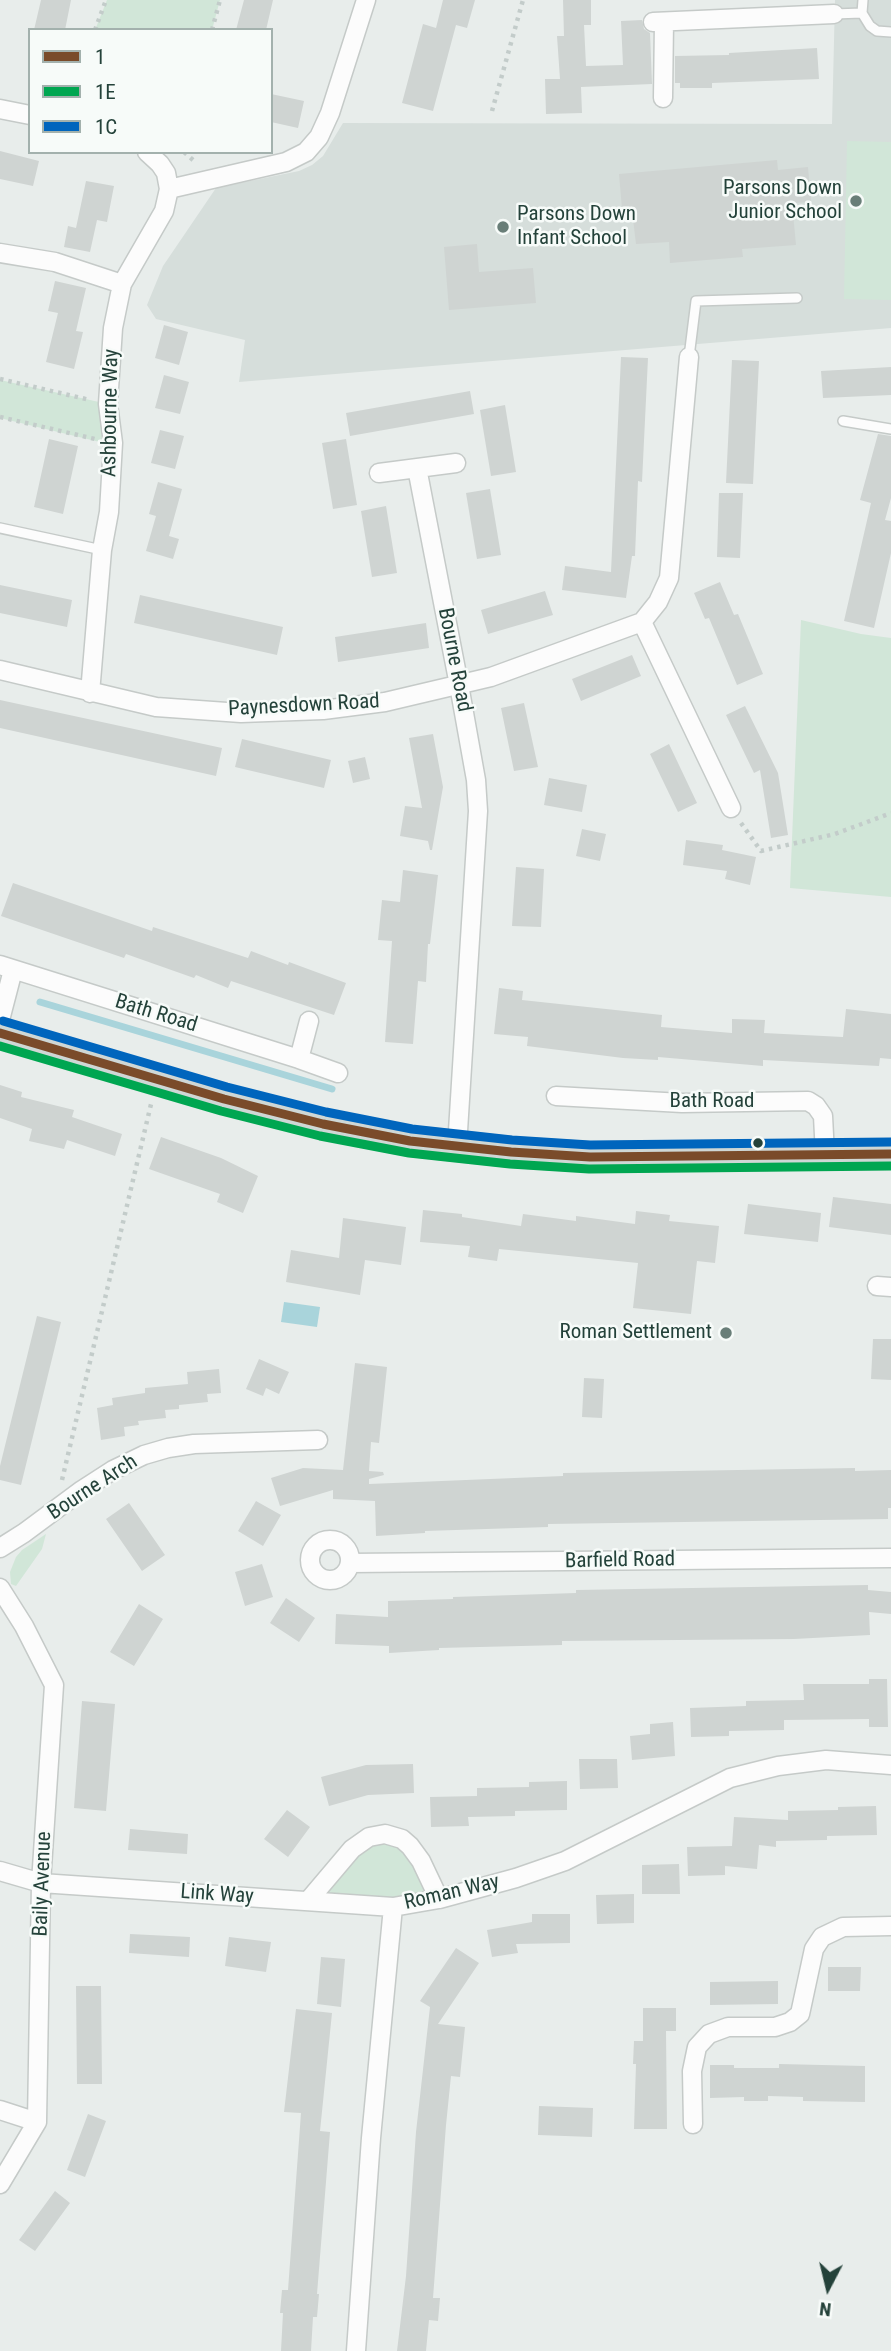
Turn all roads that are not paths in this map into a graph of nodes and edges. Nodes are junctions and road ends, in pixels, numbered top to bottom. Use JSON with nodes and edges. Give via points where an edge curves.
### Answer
{"nodes":[{"id":1,"x":366,"y":0,"type":"edge"},
{"id":2,"x":722,"y":0,"type":"edge"},
{"id":3,"x":863,"y":0,"type":"edge"},
{"id":4,"x":862,"y":13,"type":"junction"},
{"id":5,"x":834,"y":14,"type":"joint"},
{"id":6,"x":722,"y":19,"type":"junction"},
{"id":7,"x":891,"y":32,"type":"edge"},
{"id":8,"x":663,"y":99,"type":"dead end"},
{"id":9,"x":0,"y":109,"type":"edge"},
{"id":10,"x":28,"y":115,"type":"edge"},
{"id":11,"x":149,"y":154,"type":"edge"},
{"id":12,"x":169,"y":189,"type":"junction"},
{"id":13,"x":0,"y":253,"type":"edge"},
{"id":14,"x":122,"y":284,"type":"junction"},
{"id":15,"x":797,"y":298,"type":"dead end"},
{"id":16,"x":689,"y":357,"type":"joint"},
{"id":17,"x":843,"y":421,"type":"dead end"},
{"id":18,"x":891,"y":429,"type":"edge"},
{"id":19,"x":456,"y":463,"type":"dead end"},
{"id":20,"x":418,"y":468,"type":"junction"},
{"id":21,"x":379,"y":473,"type":"dead end"},
{"id":22,"x":0,"y":528,"type":"edge"},
{"id":23,"x":102,"y":550,"type":"junction"},
{"id":24,"x":642,"y":622,"type":"junction"},
{"id":25,"x":0,"y":670,"type":"edge"},
{"id":26,"x":459,"y":685,"type":"junction"},
{"id":27,"x":90,"y":693,"type":"junction"},
{"id":28,"x":731,"y":808,"type":"road end"},
{"id":29,"x":7,"y":968,"type":"edge"},
{"id":30,"x":0,"y":1020,"type":"edge"},
{"id":31,"x":309,"y":1021,"type":"dead end"},
{"id":32,"x":0,"y":1033,"type":"edge"},
{"id":33,"x":299,"y":1059,"type":"junction"},
{"id":34,"x":338,"y":1073,"type":"dead end"},
{"id":35,"x":556,"y":1096,"type":"dead end"},
{"id":36,"x":457,"y":1147,"type":"junction"},
{"id":37,"x":891,"y":1154,"type":"edge"},
{"id":38,"x":825,"y":1155,"type":"junction"},
{"id":39,"x":318,"y":1440,"type":"dead end"},
{"id":40,"x":0,"y":1548,"type":"edge"},
{"id":41,"x":891,"y":1558,"type":"edge"},
{"id":42,"x":350,"y":1563,"type":"dead end"},
{"id":43,"x":0,"y":1588,"type":"edge"},
{"id":44,"x":891,"y":1765,"type":"edge"},
{"id":45,"x":0,"y":1871,"type":"edge"},
{"id":46,"x":41,"y":1883,"type":"junction"},
{"id":47,"x":439,"y":1899,"type":"junction"},
{"id":48,"x":308,"y":1901,"type":"junction"},
{"id":49,"x":393,"y":1907,"type":"junction"},
{"id":50,"x":891,"y":1926,"type":"edge"},
{"id":51,"x":0,"y":2110,"type":"edge"},
{"id":52,"x":37,"y":2122,"type":"junction"},
{"id":53,"x":693,"y":2124,"type":"dead end"},
{"id":54,"x":0,"y":2184,"type":"edge"},
{"id":55,"x":356,"y":2351,"type":"edge"}],
"edges":[{"from":1,"to":12,"type":"street","via":[[330,113],[306,152],[286,162]]},
{"from":2,"to":6,"type":"street"},
{"from":3,"to":4,"type":"lane"},
{"from":4,"to":5,"type":"lane"},
{"from":4,"to":7,"type":"lane","via":[[870,26]]},
{"from":5,"to":6,"type":"street"},
{"from":6,"to":8,"type":"street","via":[[659,22]]},
{"from":9,"to":10,"type":"street"},
{"from":11,"to":12,"type":"street","via":[[166,173]]},
{"from":12,"to":14,"type":"street","name":"Ashbourne Way","via":[[164,211]]},
{"from":13,"to":14,"type":"street","via":[[55,262]]},
{"from":14,"to":23,"type":"street","name":"Ashbourne Way","via":[[113,328],[108,404],[113,443]]},
{"from":15,"to":16,"type":"lane","via":[[696,301]]},
{"from":16,"to":24,"type":"street","via":[[669,578]]},
{"from":17,"to":18,"type":"lane"},
{"from":19,"to":20,"type":"street"},
{"from":20,"to":21,"type":"street"},
{"from":20,"to":26,"type":"street","name":"Bourne Road"},
{"from":22,"to":23,"type":"lane"},
{"from":23,"to":27,"type":"street","name":"Ashbourne Way"},
{"from":24,"to":26,"type":"street","name":"Paynesdown Road"},
{"from":24,"to":28,"type":"street"},
{"from":25,"to":27,"type":"street","name":"Paynesdown Road"},
{"from":26,"to":27,"type":"street","name":"Paynesdown Road","via":[[323,710],[241,713],[156,707]]},
{"from":26,"to":36,"type":"street","name":"Bourne Road","via":[[478,811]]},
{"from":29,"to":30,"type":"street","name":"Bath Road"},
{"from":29,"to":33,"type":"street","name":"Bath Road"},
{"from":31,"to":33,"type":"street"},
{"from":32,"to":36,"type":"main road","via":[[323,1124]]},
{"from":33,"to":34,"type":"street","name":"Bath Road"},
{"from":35,"to":38,"type":"street","name":"Bath Road","via":[[682,1103],[808,1101],[823,1116]]},
{"from":36,"to":38,"type":"main road","via":[[590,1157]]},
{"from":37,"to":38,"type":"main road"},
{"from":39,"to":40,"type":"street","name":"Bourne Arch","via":[[194,1444],[144,1455],[82,1490]]},
{"from":41,"to":42,"type":"street","name":"Barfield Road"},
{"from":43,"to":46,"type":"street","name":"Baily Avenue","via":[[54,1685]]},
{"from":44,"to":47,"type":"street","name":"Roman Way","via":[[826,1760],[730,1778],[565,1861]]},
{"from":45,"to":46,"type":"street","name":"Link Way"},
{"from":46,"to":48,"type":"street","name":"Link Way"},
{"from":46,"to":52,"type":"street","name":"Baily Avenue"},
{"from":47,"to":48,"type":"street","via":[[410,1846],[385,1834],[369,1837],[352,1849]]},
{"from":47,"to":49,"type":"street","name":"Roman Way"},
{"from":48,"to":49,"type":"street","name":"Link Way"},
{"from":49,"to":55,"type":"street","name":"Roman Way"},
{"from":50,"to":53,"type":"street","via":[[843,1927],[822,1937],[814,1949],[800,2014],[790,2022],[775,2027],[728,2027],[709,2034],[696,2047]]},
{"from":51,"to":52,"type":"street"},
{"from":52,"to":54,"type":"street","name":"Baily Avenue"}]}
